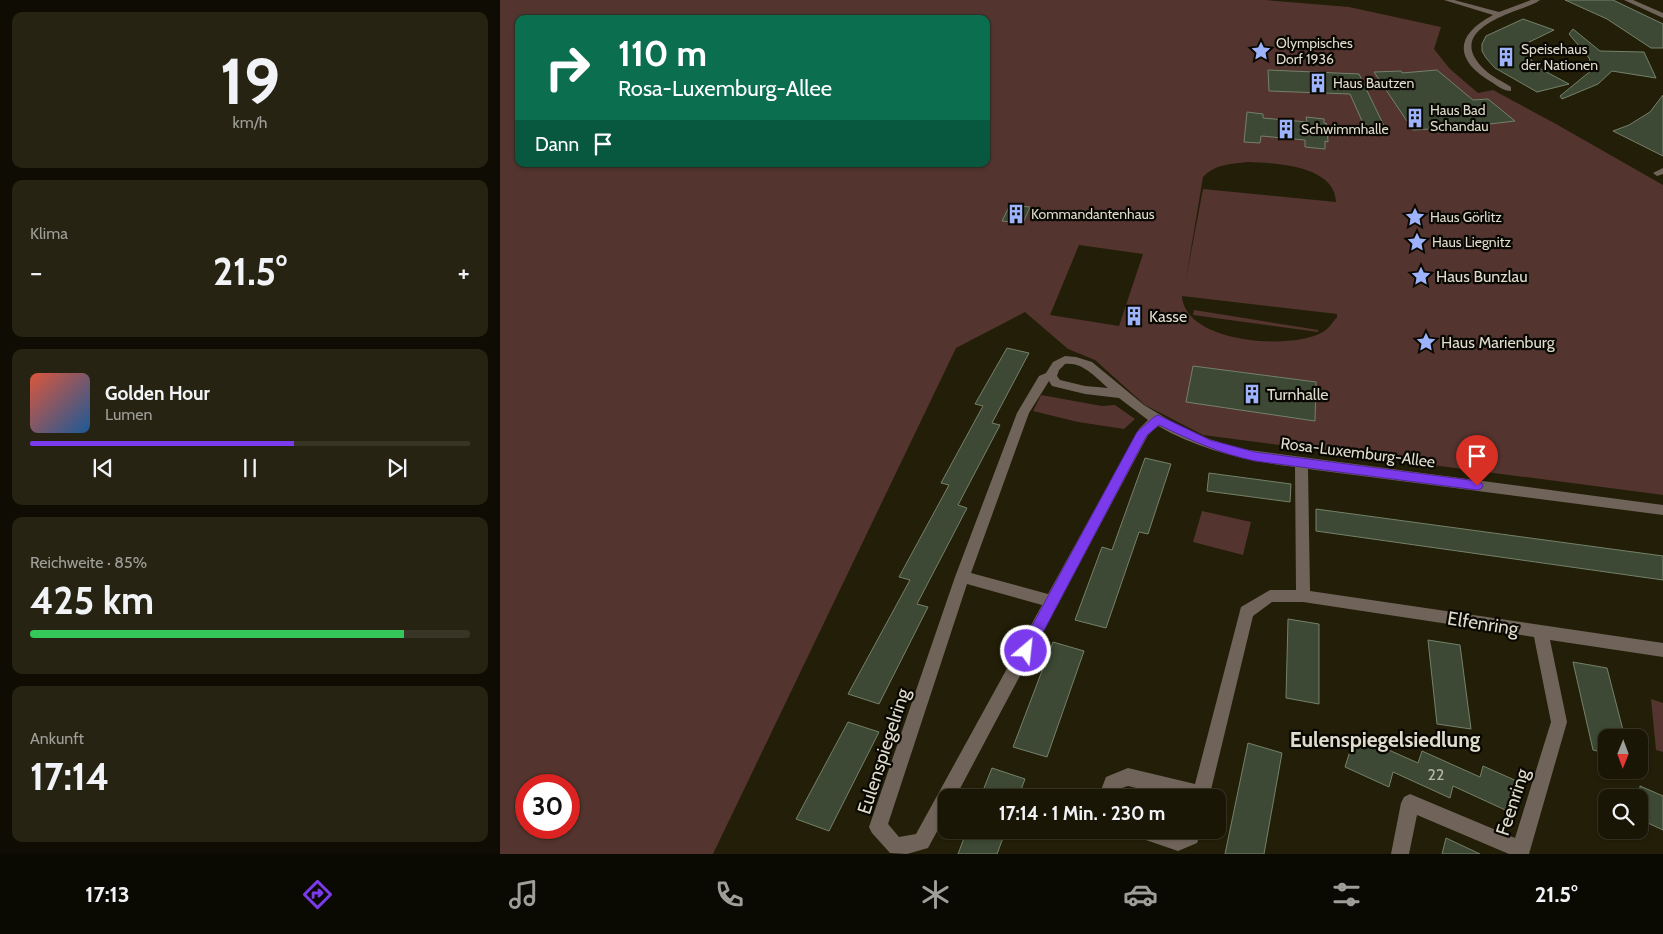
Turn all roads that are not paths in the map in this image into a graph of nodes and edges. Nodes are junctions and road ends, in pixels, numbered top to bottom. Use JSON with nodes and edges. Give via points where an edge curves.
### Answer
{"nodes":[{"id":1,"x":1447,"y":0,"type":"edge"},
{"id":2,"x":1537,"y":0,"type":"edge"},
{"id":3,"x":1627,"y":0,"type":"edge"},
{"id":4,"x":1500,"y":14,"type":"junction"},
{"id":5,"x":1663,"y":16,"type":"edge"},
{"id":6,"x":1508,"y":89,"type":"dead end"},
{"id":7,"x":1051,"y":376,"type":"junction"},
{"id":8,"x":1123,"y":394,"type":"junction"},
{"id":9,"x":1158,"y":419,"type":"junction"},
{"id":10,"x":1302,"y":463,"type":"junction"},
{"id":11,"x":1663,"y":510,"type":"edge"},
{"id":12,"x":962,"y":577,"type":"junction"},
{"id":13,"x":1303,"y":596,"type":"junction"},
{"id":14,"x":1052,"y":602,"type":"junction"},
{"id":15,"x":1541,"y":632,"type":"junction"},
{"id":16,"x":1663,"y":650,"type":"edge"},
{"id":17,"x":1110,"y":789,"type":"edge"},
{"id":18,"x":1173,"y":789,"type":"edge"},
{"id":19,"x":1202,"y":789,"type":"edge"},
{"id":20,"x":1168,"y":839,"type":"edge"},
{"id":21,"x":1186,"y":839,"type":"edge"},
{"id":22,"x":1400,"y":854,"type":"edge"}],
"edges":[{"from":1,"to":4,"type":"street"},
{"from":2,"to":4,"type":"street"},
{"from":3,"to":5,"type":"street"},
{"from":4,"to":6,"type":"street","via":[[1468,36],[1467,52],[1482,72]]},
{"from":7,"to":8,"type":"street","name":"Rosa-Luxemburg-Allee","via":[[1056,383],[1068,387]]},
{"from":7,"to":8,"type":"street","name":"Rosa-Luxemburg-Allee","via":[[1059,362],[1076,360],[1088,365]]},
{"from":7,"to":12,"type":"street","name":"Eulenspiegelring","via":[[1043,379],[1024,412]]},
{"from":8,"to":9,"type":"street","name":"Rosa-Luxemburg-Allee"},
{"from":9,"to":10,"type":"street","name":"Rosa-Luxemburg-Allee","via":[[1226,450]]},
{"from":9,"to":14,"type":"street","name":"Eulenspiegelring","via":[[1143,432]]},
{"from":10,"to":11,"type":"street","name":"Rosa-Luxemburg-Allee"},
{"from":10,"to":13,"type":"street"},
{"from":12,"to":14,"type":"street"},
{"from":12,"to":14,"type":"street","name":"Eulenspiegelring","via":[[878,827],[896,847],[922,842]]},
{"from":13,"to":15,"type":"street","name":"Elfenring"},
{"from":13,"to":19,"type":"street","name":"Elfenring","via":[[1270,596],[1246,612]]},
{"from":15,"to":16,"type":"street","name":"Elfenring"},
{"from":15,"to":22,"type":"street","name":"Feenring","via":[[1558,722],[1522,850],[1410,803]]},
{"from":17,"to":18,"type":"street","name":"Elfenring","via":[[1112,783],[1128,777]]},
{"from":20,"to":21,"type":"street","via":[[1178,842]]}]}
